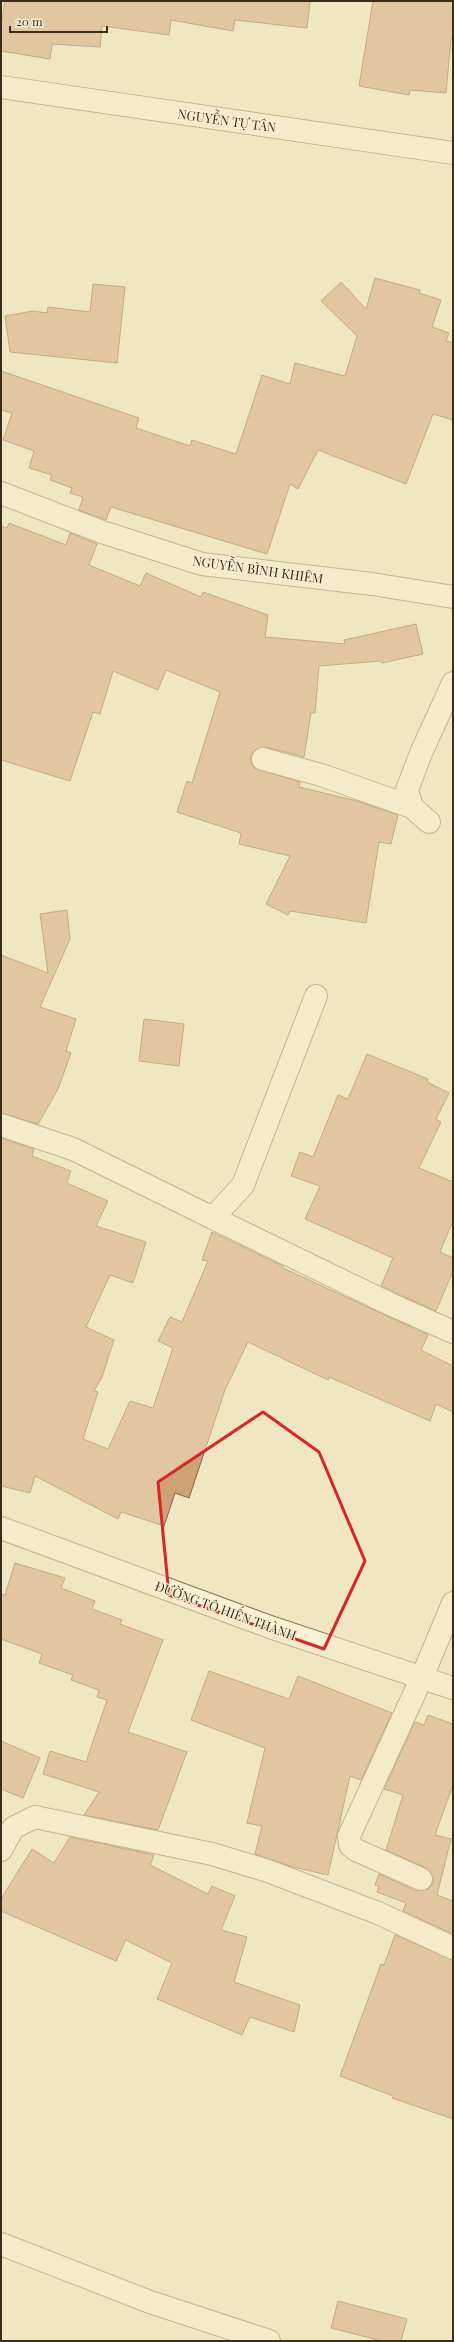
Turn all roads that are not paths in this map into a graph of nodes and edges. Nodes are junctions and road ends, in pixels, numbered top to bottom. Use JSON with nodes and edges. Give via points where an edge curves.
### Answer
{"nodes":[{"id":1,"x":1,"y":88,"type":"edge"},
{"id":2,"x":453,"y":153,"type":"edge"},
{"id":3,"x":1,"y":493,"type":"edge"},
{"id":4,"x":453,"y":597,"type":"edge"},
{"id":5,"x":453,"y":683,"type":"edge"},
{"id":6,"x":263,"y":759,"type":"dead end"},
{"id":7,"x":412,"y":806,"type":"junction"},
{"id":8,"x":428,"y":822,"type":"dead end"},
{"id":9,"x":316,"y":996,"type":"dead end"},
{"id":10,"x":1,"y":1124,"type":"edge"},
{"id":11,"x":213,"y":1218,"type":"junction"},
{"id":12,"x":453,"y":1332,"type":"edge"},
{"id":13,"x":1,"y":1528,"type":"edge"},
{"id":14,"x":453,"y":1603,"type":"edge"},
{"id":15,"x":422,"y":1677,"type":"junction"},
{"id":16,"x":453,"y":1688,"type":"edge"},
{"id":17,"x":1,"y":1850,"type":"edge"},
{"id":18,"x":421,"y":1879,"type":"dead end"},
{"id":19,"x":453,"y":1948,"type":"edge"},
{"id":20,"x":1,"y":2244,"type":"edge"},
{"id":21,"x":269,"y":2341,"type":"edge"}],
"edges":[{"from":1,"to":2,"type":"street","name":"NGUYỄN TỰ TÂN"},
{"from":3,"to":4,"type":"street","name":"NGUYỄN BÌNH KHIÊM","via":[[102,532],[202,564],[372,584]]},
{"from":5,"to":7,"type":"street","via":[[407,790]]},
{"from":6,"to":7,"type":"street","via":[[321,775]]},
{"from":7,"to":8,"type":"street"},
{"from":9,"to":11,"type":"street","via":[[244,1185]]},
{"from":10,"to":11,"type":"street","via":[[73,1150]]},
{"from":11,"to":12,"type":"street"},
{"from":13,"to":15,"type":"street","name":"ĐƯỜNG TÔ HIẾN THÀNH","via":[[270,1627]]},
{"from":14,"to":15,"type":"street"},
{"from":15,"to":16,"type":"street","name":"ĐƯỜNG TÔ HIẾN THÀNH"},
{"from":15,"to":18,"type":"street","via":[[349,1836],[350,1845],[362,1853]]},
{"from":17,"to":19,"type":"street","via":[[13,1828],[35,1816],[204,1853],[268,1871],[378,1913]]},
{"from":20,"to":21,"type":"street","via":[[150,2302]]}]}
